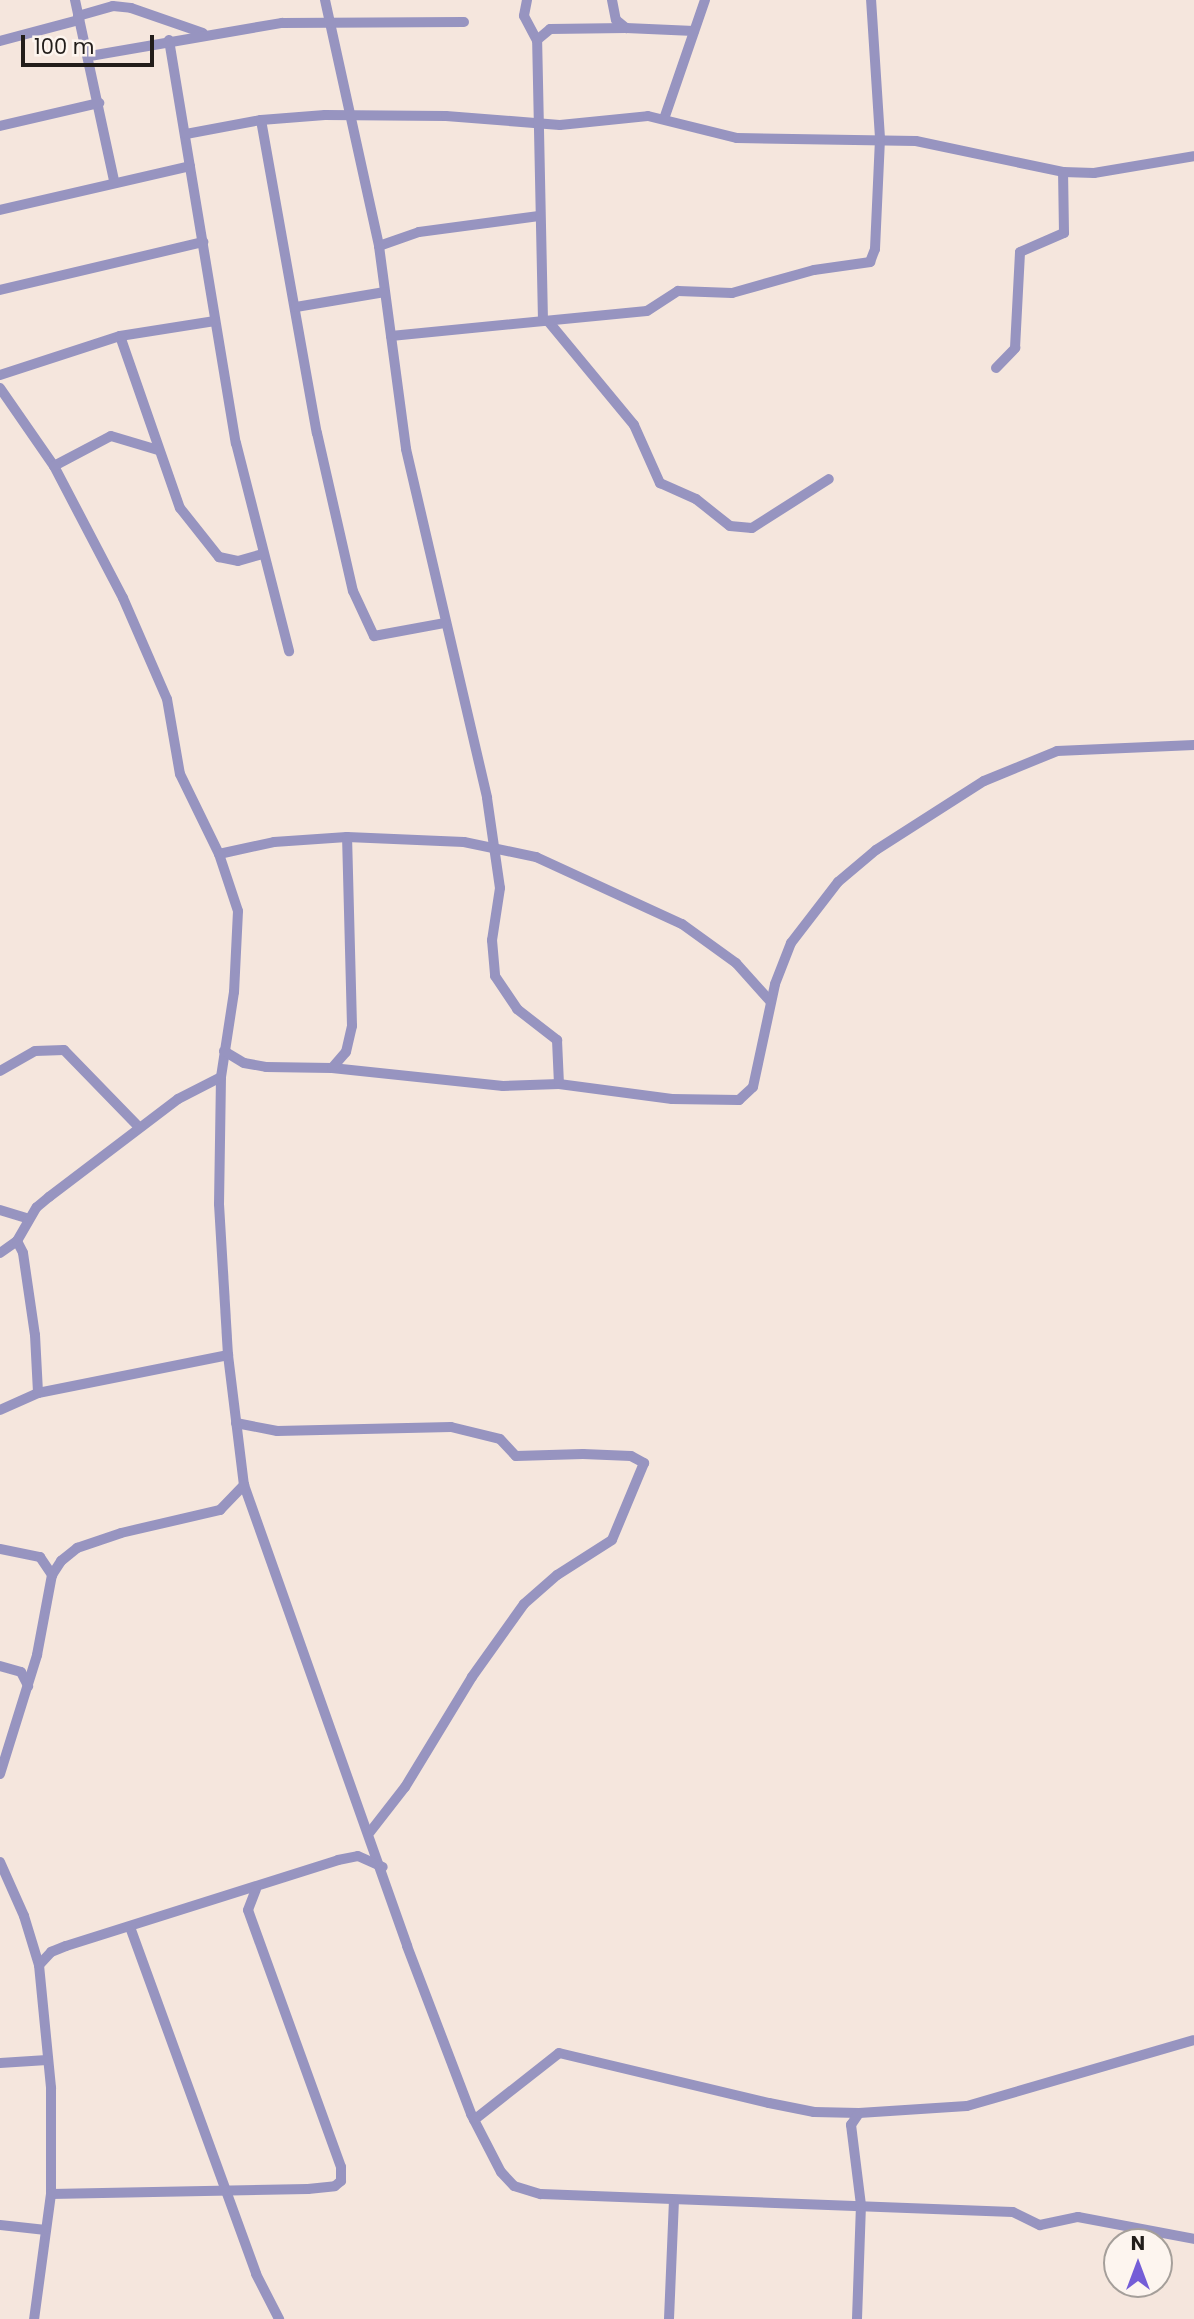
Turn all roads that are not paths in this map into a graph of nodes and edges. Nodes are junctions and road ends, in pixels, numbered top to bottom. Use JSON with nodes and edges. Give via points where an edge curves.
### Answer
{"nodes":[{"id":1,"x":75,"y":0,"type":"edge"},
{"id":2,"x":325,"y":0,"type":"edge"},
{"id":3,"x":527,"y":0,"type":"edge"},
{"id":4,"x":612,"y":0,"type":"edge"},
{"id":5,"x":705,"y":0,"type":"edge"},
{"id":6,"x":871,"y":0,"type":"edge"},
{"id":7,"x":79,"y":18,"type":"junction"},
{"id":8,"x":328,"y":21,"type":"junction"},
{"id":9,"x":464,"y":22,"type":"dead end"},
{"id":10,"x":626,"y":28,"type":"junction"},
{"id":11,"x":694,"y":31,"type":"junction"},
{"id":12,"x":205,"y":34,"type":"junction"},
{"id":13,"x":169,"y":40,"type":"junction"},
{"id":14,"x":537,"y":40,"type":"junction"},
{"id":15,"x":0,"y":41,"type":"edge"},
{"id":16,"x":90,"y":56,"type":"junction"},
{"id":17,"x":99,"y":103,"type":"junction"},
{"id":18,"x":351,"y":116,"type":"junction"},
{"id":19,"x":664,"y":119,"type":"junction"},
{"id":20,"x":261,"y":120,"type":"junction"},
{"id":21,"x":539,"y":124,"type":"junction"},
{"id":22,"x":0,"y":126,"type":"edge"},
{"id":23,"x":186,"y":134,"type":"junction"},
{"id":24,"x":880,"y":138,"type":"junction"},
{"id":25,"x":1194,"y":156,"type":"edge"},
{"id":26,"x":190,"y":166,"type":"junction"},
{"id":27,"x":1063,"y":172,"type":"junction"},
{"id":28,"x":114,"y":180,"type":"junction"},
{"id":29,"x":0,"y":209,"type":"edge"},
{"id":30,"x":539,"y":216,"type":"junction"},
{"id":31,"x":203,"y":242,"type":"junction"},
{"id":32,"x":379,"y":246,"type":"junction"},
{"id":33,"x":0,"y":290,"type":"edge"},
{"id":34,"x":385,"y":292,"type":"junction"},
{"id":35,"x":296,"y":307,"type":"junction"},
{"id":36,"x":215,"y":321,"type":"junction"},
{"id":37,"x":546,"y":321,"type":"junction"},
{"id":38,"x":391,"y":335,"type":"junction"},
{"id":39,"x":120,"y":336,"type":"junction"},
{"id":40,"x":996,"y":368,"type":"dead end"},
{"id":41,"x":0,"y":374,"type":"edge"},
{"id":42,"x":0,"y":388,"type":"edge"},
{"id":43,"x":158,"y":450,"type":"junction"},
{"id":44,"x":54,"y":466,"type":"junction"},
{"id":45,"x":829,"y":479,"type":"dead end"},
{"id":46,"x":263,"y":554,"type":"junction"},
{"id":47,"x":444,"y":623,"type":"junction"},
{"id":48,"x":289,"y":651,"type":"dead end"},
{"id":49,"x":1194,"y":745,"type":"edge"},
{"id":50,"x":347,"y":837,"type":"junction"},
{"id":51,"x":493,"y":851,"type":"junction"},
{"id":52,"x":219,"y":854,"type":"junction"},
{"id":53,"x":771,"y":1002,"type":"junction"},
{"id":54,"x":224,"y":1051,"type":"junction"},
{"id":55,"x":332,"y":1069,"type":"junction"},
{"id":56,"x":0,"y":1071,"type":"edge"},
{"id":57,"x":221,"y":1077,"type":"junction"},
{"id":58,"x":558,"y":1084,"type":"junction"},
{"id":59,"x":139,"y":1127,"type":"junction"},
{"id":60,"x":0,"y":1210,"type":"edge"},
{"id":61,"x":29,"y":1219,"type":"junction"},
{"id":62,"x":17,"y":1241,"type":"junction"},
{"id":63,"x":0,"y":1253,"type":"edge"},
{"id":64,"x":228,"y":1355,"type":"junction"},
{"id":65,"x":38,"y":1393,"type":"junction"},
{"id":66,"x":0,"y":1410,"type":"edge"},
{"id":67,"x":236,"y":1423,"type":"junction"},
{"id":68,"x":244,"y":1485,"type":"junction"},
{"id":69,"x":0,"y":1549,"type":"edge"},
{"id":70,"x":52,"y":1575,"type":"junction"},
{"id":71,"x":0,"y":1667,"type":"edge"},
{"id":72,"x":28,"y":1686,"type":"junction"},
{"id":73,"x":0,"y":1774,"type":"edge"},
{"id":74,"x":371,"y":1835,"type":"junction"},
{"id":75,"x":358,"y":1856,"type":"junction"},
{"id":76,"x":0,"y":1862,"type":"edge"},
{"id":77,"x":383,"y":1867,"type":"junction"},
{"id":78,"x":256,"y":1889,"type":"junction"},
{"id":79,"x":130,"y":1927,"type":"junction"},
{"id":80,"x":33,"y":1945,"type":"junction"},
{"id":81,"x":51,"y":1952,"type":"junction"},
{"id":82,"x":38,"y":1965,"type":"junction"},
{"id":83,"x":1194,"y":2040,"type":"edge"},
{"id":84,"x":47,"y":2060,"type":"junction"},
{"id":85,"x":0,"y":2063,"type":"edge"},
{"id":86,"x":859,"y":2113,"type":"junction"},
{"id":87,"x":474,"y":2120,"type":"junction"},
{"id":88,"x":228,"y":2192,"type":"junction"},
{"id":89,"x":51,"y":2194,"type":"junction"},
{"id":90,"x":674,"y":2201,"type":"junction"},
{"id":91,"x":861,"y":2205,"type":"junction"},
{"id":92,"x":0,"y":2225,"type":"edge"},
{"id":93,"x":46,"y":2230,"type":"junction"},
{"id":94,"x":1194,"y":2239,"type":"edge"},
{"id":95,"x":34,"y":2319,"type":"edge"},
{"id":96,"x":279,"y":2319,"type":"edge"},
{"id":97,"x":669,"y":2319,"type":"edge"},
{"id":98,"x":857,"y":2319,"type":"edge"}],
"edges":[{"from":1,"to":7,"type":"street"},
{"from":2,"to":8,"type":"street"},
{"from":3,"to":14,"type":"street","via":[[524,16]]},
{"from":4,"to":10,"type":"street","via":[[616,19]]},
{"from":5,"to":11,"type":"street"},
{"from":6,"to":24,"type":"street"},
{"from":7,"to":12,"type":"street","via":[[113,6],[131,8]]},
{"from":7,"to":15,"type":"street"},
{"from":7,"to":16,"type":"street"},
{"from":8,"to":9,"type":"street"},
{"from":8,"to":12,"type":"street"},
{"from":8,"to":18,"type":"street"},
{"from":10,"to":11,"type":"street"},
{"from":10,"to":14,"type":"street","via":[[550,29]]},
{"from":11,"to":19,"type":"street"},
{"from":12,"to":13,"type":"street"},
{"from":13,"to":16,"type":"street"},
{"from":13,"to":23,"type":"street"},
{"from":14,"to":21,"type":"street"},
{"from":16,"to":17,"type":"street"},
{"from":17,"to":22,"type":"street"},
{"from":17,"to":28,"type":"street"},
{"from":18,"to":20,"type":"street"},
{"from":18,"to":21,"type":"street"},
{"from":18,"to":32,"type":"street"},
{"from":19,"to":21,"type":"street"},
{"from":19,"to":24,"type":"street","via":[[737,138]]},
{"from":20,"to":23,"type":"street"},
{"from":20,"to":35,"type":"street"},
{"from":21,"to":30,"type":"street"},
{"from":23,"to":26,"type":"street"},
{"from":24,"to":27,"type":"street"},
{"from":24,"to":37,"type":"street","via":[[875,249],[870,262],[814,270],[732,293],[678,291],[648,311]]},
{"from":25,"to":27,"type":"street","via":[[1094,173]]},
{"from":26,"to":28,"type":"street"},
{"from":26,"to":31,"type":"street"},
{"from":27,"to":40,"type":"street","via":[[1063,233],[1020,252],[1015,348]]},
{"from":28,"to":29,"type":"street"},
{"from":30,"to":32,"type":"street","via":[[419,232]]},
{"from":30,"to":37,"type":"street"},
{"from":31,"to":33,"type":"street"},
{"from":31,"to":36,"type":"street"},
{"from":32,"to":34,"type":"street"},
{"from":34,"to":35,"type":"street"},
{"from":34,"to":38,"type":"street"},
{"from":35,"to":47,"type":"street","via":[[332,506],[367,629],[384,637]]},
{"from":36,"to":39,"type":"street"},
{"from":36,"to":46,"type":"street","via":[[236,443]]},
{"from":37,"to":38,"type":"street"},
{"from":37,"to":45,"type":"street","via":[[634,425],[660,483],[696,499],[730,526],[752,528]]},
{"from":38,"to":47,"type":"street","via":[[406,449]]},
{"from":39,"to":41,"type":"street"},
{"from":39,"to":43,"type":"street"},
{"from":42,"to":44,"type":"street"},
{"from":43,"to":44,"type":"street","via":[[111,436]]},
{"from":43,"to":46,"type":"street","via":[[180,508],[211,549],[228,561]]},
{"from":44,"to":52,"type":"street","via":[[123,598],[167,699],[180,774]]},
{"from":46,"to":48,"type":"street"},
{"from":47,"to":51,"type":"street","via":[[477,750]]},
{"from":49,"to":53,"type":"street","via":[[1058,751],[984,781],[934,811],[876,850],[814,909],[791,943]]},
{"from":50,"to":51,"type":"street","via":[[453,841]]},
{"from":50,"to":52,"type":"street","via":[[274,842]]},
{"from":50,"to":55,"type":"street","via":[[352,1026],[346,1052]]},
{"from":51,"to":53,"type":"street","via":[[548,860],[673,919],[736,963]]},
{"from":51,"to":58,"type":"street","via":[[500,888],[492,940],[495,976],[517,1009],[557,1040]]},
{"from":52,"to":54,"type":"street","via":[[238,911],[234,992]]},
{"from":53,"to":58,"type":"street","via":[[753,1087],[739,1100],[672,1099]]},
{"from":54,"to":55,"type":"street","via":[[253,1066]]},
{"from":54,"to":57,"type":"street"},
{"from":55,"to":58,"type":"street","via":[[503,1086]]},
{"from":56,"to":59,"type":"street","via":[[35,1051],[64,1049]]},
{"from":57,"to":59,"type":"street","via":[[178,1099]]},
{"from":57,"to":64,"type":"street","via":[[219,1204]]},
{"from":59,"to":61,"type":"street","via":[[37,1207]]},
{"from":60,"to":61,"type":"street"},
{"from":61,"to":62,"type":"street"},
{"from":62,"to":63,"type":"street"},
{"from":62,"to":65,"type":"street","via":[[35,1335]]},
{"from":64,"to":65,"type":"street"},
{"from":64,"to":67,"type":"street"},
{"from":65,"to":66,"type":"street"},
{"from":67,"to":68,"type":"street"},
{"from":67,"to":74,"type":"street","via":[[277,1431],[452,1427],[500,1439],[516,1456],[631,1456],[644,1463],[612,1540],[557,1575],[524,1604]]},
{"from":68,"to":70,"type":"street","via":[[220,1510],[76,1548]]},
{"from":68,"to":74,"type":"street","via":[[270,1568]]},
{"from":69,"to":70,"type":"street","via":[[40,1558]]},
{"from":70,"to":72,"type":"street"},
{"from":71,"to":72,"type":"street","via":[[21,1672]]},
{"from":72,"to":73,"type":"street"},
{"from":74,"to":75,"type":"street"},
{"from":74,"to":77,"type":"street"},
{"from":75,"to":77,"type":"street"},
{"from":75,"to":78,"type":"street"},
{"from":76,"to":80,"type":"street"},
{"from":77,"to":87,"type":"street","via":[[407,1946]]},
{"from":78,"to":79,"type":"street"},
{"from":78,"to":88,"type":"street","via":[[247,1910],[342,2175],[335,2186]]},
{"from":79,"to":81,"type":"street"},
{"from":79,"to":88,"type":"street"},
{"from":80,"to":81,"type":"street"},
{"from":80,"to":82,"type":"street"},
{"from":81,"to":82,"type":"street"},
{"from":82,"to":84,"type":"street"},
{"from":83,"to":86,"type":"street","via":[[967,2106]]},
{"from":84,"to":85,"type":"street"},
{"from":84,"to":89,"type":"street"},
{"from":86,"to":87,"type":"street","via":[[769,2104],[568,2052],[550,2056]]},
{"from":86,"to":91,"type":"street","via":[[851,2125]]},
{"from":87,"to":90,"type":"street","via":[[513,2186],[541,2194]]},
{"from":88,"to":89,"type":"street"},
{"from":88,"to":96,"type":"street","via":[[256,2274]]},
{"from":89,"to":93,"type":"street"},
{"from":90,"to":91,"type":"street"},
{"from":90,"to":97,"type":"street"},
{"from":91,"to":94,"type":"street","via":[[1013,2212],[1040,2225],[1078,2217]]},
{"from":91,"to":98,"type":"street"},
{"from":92,"to":93,"type":"street"},
{"from":93,"to":95,"type":"street"}]}
